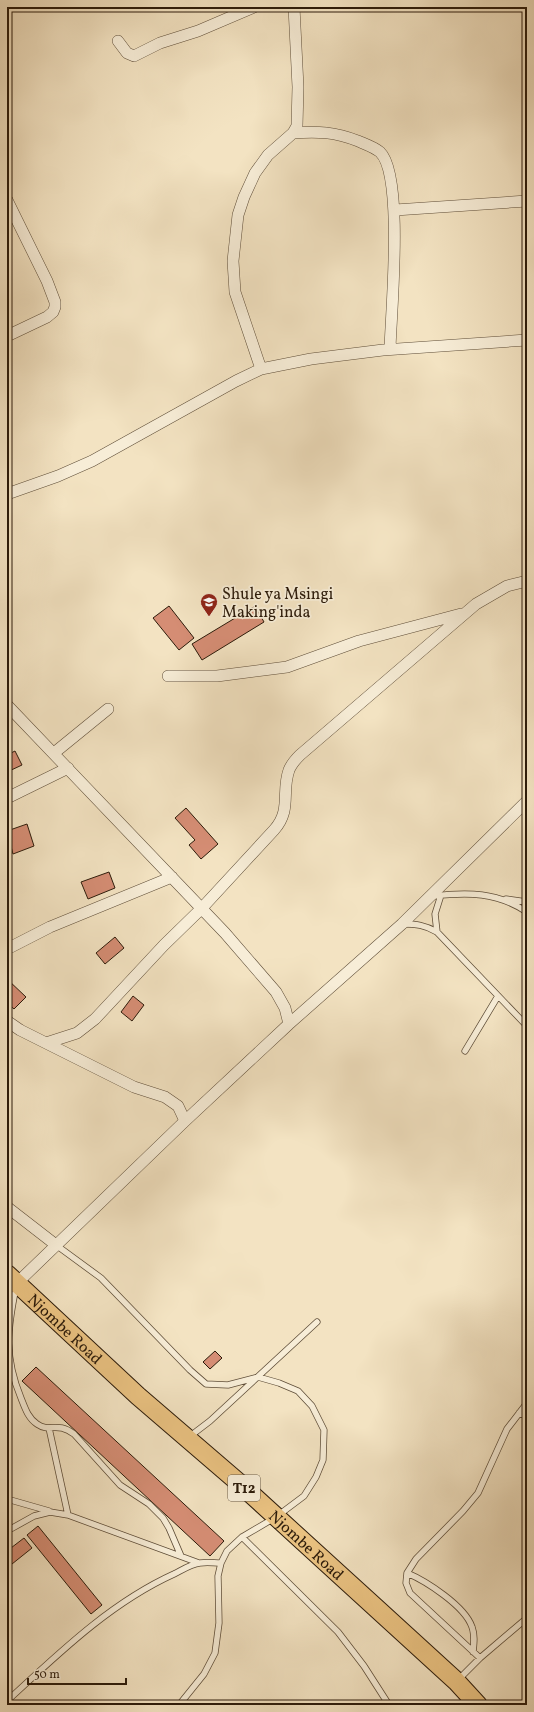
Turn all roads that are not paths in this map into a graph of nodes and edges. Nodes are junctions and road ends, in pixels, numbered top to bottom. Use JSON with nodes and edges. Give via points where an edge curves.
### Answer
{"nodes":[{"id":1,"x":254,"y":7,"type":"edge"},
{"id":2,"x":294,"y":7,"type":"edge"},
{"id":3,"x":118,"y":41,"type":"dead end"},
{"id":4,"x":293,"y":133,"type":"junction"},
{"id":5,"x":7,"y":200,"type":"edge"},
{"id":6,"x":527,"y":201,"type":"edge"},
{"id":7,"x":395,"y":210,"type":"junction"},
{"id":8,"x":7,"y":336,"type":"edge"},
{"id":9,"x":527,"y":340,"type":"edge"},
{"id":10,"x":390,"y":349,"type":"junction"},
{"id":11,"x":261,"y":369,"type":"junction"},
{"id":12,"x":7,"y":494,"type":"edge"},
{"id":13,"x":527,"y":581,"type":"edge"},
{"id":14,"x":466,"y":613,"type":"junction"},
{"id":15,"x":168,"y":676,"type":"dead end"},
{"id":16,"x":7,"y":705,"type":"edge"},
{"id":17,"x":108,"y":709,"type":"dead end"},
{"id":18,"x":54,"y":753,"type":"junction"},
{"id":19,"x":68,"y":768,"type":"junction"},
{"id":20,"x":7,"y":798,"type":"edge"},
{"id":21,"x":527,"y":801,"type":"edge"},
{"id":22,"x":172,"y":877,"type":"junction"},
{"id":23,"x":435,"y":896,"type":"junction"},
{"id":24,"x":501,"y":898,"type":"junction"},
{"id":25,"x":527,"y":902,"type":"edge"},
{"id":26,"x":202,"y":908,"type":"junction"},
{"id":27,"x":527,"y":912,"type":"edge"},
{"id":28,"x":402,"y":924,"type":"junction"},
{"id":29,"x":437,"y":932,"type":"junction"},
{"id":30,"x":7,"y":949,"type":"edge"},
{"id":31,"x":498,"y":996,"type":"junction"},
{"id":32,"x":7,"y":1021,"type":"edge"},
{"id":33,"x":289,"y":1024,"type":"junction"},
{"id":34,"x":527,"y":1026,"type":"edge"},
{"id":35,"x":46,"y":1043,"type":"junction"},
{"id":36,"x":465,"y":1051,"type":"dead end"},
{"id":37,"x":185,"y":1121,"type":"junction"},
{"id":38,"x":7,"y":1207,"type":"edge"},
{"id":39,"x":56,"y":1245,"type":"junction"},
{"id":40,"x":12,"y":1279,"type":"edge"},
{"id":41,"x":317,"y":1322,"type":"dead end"},
{"id":42,"x":258,"y":1377,"type":"junction"},
{"id":43,"x":527,"y":1403,"type":"edge"},
{"id":44,"x":519,"y":1413,"type":"junction"},
{"id":45,"x":527,"y":1415,"type":"edge"},
{"id":46,"x":49,"y":1428,"type":"junction"},
{"id":47,"x":187,"y":1438,"type":"junction"},
{"id":48,"x":7,"y":1499,"type":"edge"},
{"id":49,"x":50,"y":1512,"type":"junction"},
{"id":50,"x":68,"y":1515,"type":"junction"},
{"id":51,"x":276,"y":1517,"type":"junction"},
{"id":52,"x":7,"y":1531,"type":"edge"},
{"id":53,"x":242,"y":1537,"type":"junction"},
{"id":54,"x":180,"y":1556,"type":"junction"},
{"id":55,"x":198,"y":1563,"type":"junction"},
{"id":56,"x":221,"y":1563,"type":"junction"},
{"id":57,"x":407,"y":1572,"type":"junction"},
{"id":58,"x":527,"y":1618,"type":"edge"},
{"id":59,"x":473,"y":1652,"type":"junction"},
{"id":60,"x":480,"y":1658,"type":"junction"},
{"id":61,"x":456,"y":1682,"type":"junction"},
{"id":62,"x":7,"y":1701,"type":"edge"},
{"id":63,"x":179,"y":1705,"type":"edge"},
{"id":64,"x":389,"y":1705,"type":"edge"},
{"id":65,"x":478,"y":1705,"type":"edge"}],
"edges":[{"from":1,"to":3,"type":"street","via":[[134,56]]},
{"from":2,"to":4,"type":"street","via":[[298,110],[297,126]]},
{"from":4,"to":7,"type":"street","via":[[316,131],[340,134],[379,152],[387,162]]},
{"from":4,"to":11,"type":"street","via":[[268,155],[255,173],[238,215],[233,261],[235,292]]},
{"from":5,"to":8,"type":"street","via":[[47,281],[56,307],[47,317]]},
{"from":6,"to":7,"type":"street"},
{"from":7,"to":10,"type":"street"},
{"from":9,"to":10,"type":"street"},
{"from":10,"to":11,"type":"street","via":[[311,358]]},
{"from":11,"to":12,"type":"street","via":[[92,461]]},
{"from":13,"to":14,"type":"street","via":[[507,586],[476,604]]},
{"from":14,"to":15,"type":"street","via":[[359,641],[287,667],[217,676]]},
{"from":14,"to":26,"type":"street","via":[[300,755],[290,769],[281,821]]},
{"from":16,"to":18,"type":"street"},
{"from":17,"to":18,"type":"street"},
{"from":18,"to":19,"type":"street"},
{"from":19,"to":20,"type":"street"},
{"from":19,"to":22,"type":"street"},
{"from":21,"to":23,"type":"street"},
{"from":22,"to":26,"type":"street"},
{"from":22,"to":30,"type":"street","via":[[50,927]]},
{"from":23,"to":24,"type":"lane","via":[[475,894]]},
{"from":23,"to":28,"type":"street"},
{"from":23,"to":29,"type":"lane"},
{"from":24,"to":25,"type":"lane"},
{"from":24,"to":27,"type":"lane"},
{"from":26,"to":33,"type":"street","via":[[276,992],[283,1003]]},
{"from":26,"to":35,"type":"street","via":[[86,1027],[63,1039]]},
{"from":28,"to":29,"type":"lane","via":[[427,926]]},
{"from":28,"to":33,"type":"street"},
{"from":29,"to":31,"type":"lane"},
{"from":31,"to":34,"type":"lane"},
{"from":31,"to":36,"type":"lane"},
{"from":32,"to":35,"type":"street"},
{"from":33,"to":37,"type":"street"},
{"from":35,"to":37,"type":"street","via":[[134,1087],[165,1097],[178,1106]]},
{"from":37,"to":39,"type":"street"},
{"from":38,"to":39,"type":"street"},
{"from":39,"to":40,"type":"street"},
{"from":39,"to":42,"type":"lane","via":[[100,1278],[206,1384],[228,1385]]},
{"from":40,"to":46,"type":"lane","via":[[8,1345],[11,1370],[30,1418],[38,1425]]},
{"from":40,"to":47,"type":"highway","name":"Njombe Road","number":"T12"},
{"from":41,"to":42,"type":"lane"},
{"from":42,"to":47,"type":"lane","via":[[210,1421]]},
{"from":42,"to":51,"type":"lane","via":[[298,1391],[312,1406],[324,1430],[322,1460],[316,1478],[304,1496]]},
{"from":43,"to":44,"type":"lane"},
{"from":44,"to":45,"type":"lane"},
{"from":44,"to":57,"type":"lane","via":[[507,1429],[478,1493]]},
{"from":46,"to":50,"type":"lane"},
{"from":46,"to":54,"type":"lane","via":[[67,1428],[120,1485],[154,1509],[169,1528]]},
{"from":47,"to":51,"type":"highway","name":"Njombe Road","number":"T12"},
{"from":48,"to":49,"type":"lane"},
{"from":49,"to":50,"type":"lane"},
{"from":49,"to":52,"type":"lane","via":[[34,1516]]},
{"from":50,"to":54,"type":"lane"},
{"from":51,"to":53,"type":"lane"},
{"from":51,"to":61,"type":"highway","name":"Njombe Road","number":"T12"},
{"from":53,"to":56,"type":"lane","via":[[227,1551]]},
{"from":53,"to":64,"type":"lane","via":[[338,1632]]},
{"from":54,"to":55,"type":"lane"},
{"from":55,"to":56,"type":"lane"},
{"from":55,"to":62,"type":"lane","via":[[164,1578],[110,1611]]},
{"from":56,"to":63,"type":"lane","via":[[218,1576],[219,1623],[215,1653],[204,1674]]},
{"from":57,"to":59,"type":"lane","via":[[406,1584],[410,1593]]},
{"from":57,"to":59,"type":"lane","via":[[435,1588],[459,1609],[471,1625]]},
{"from":58,"to":60,"type":"lane"},
{"from":59,"to":60,"type":"lane"},
{"from":60,"to":61,"type":"lane"},
{"from":61,"to":65,"type":"highway","name":"Njombe Road","number":"T12"}]}
